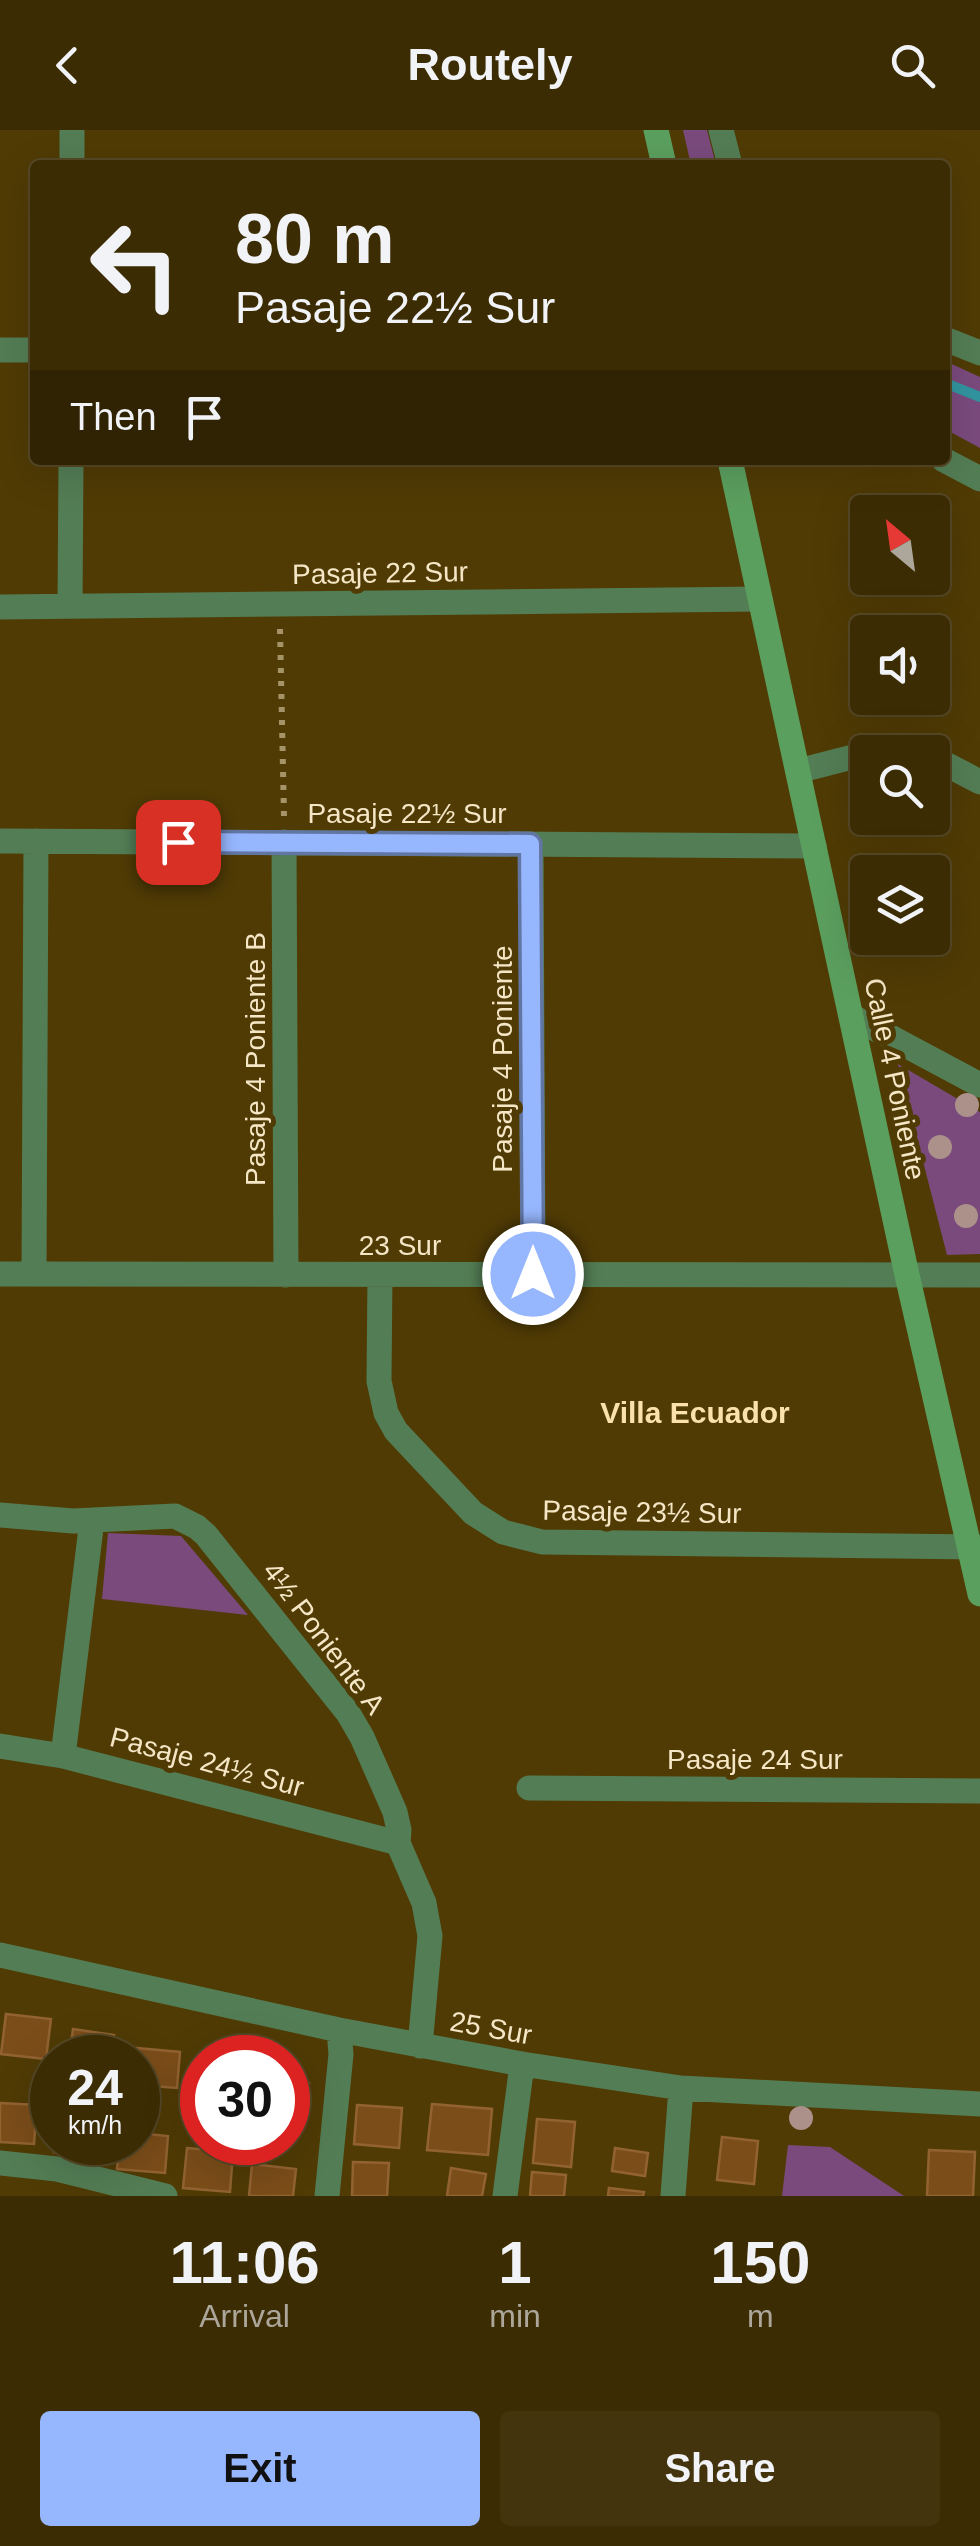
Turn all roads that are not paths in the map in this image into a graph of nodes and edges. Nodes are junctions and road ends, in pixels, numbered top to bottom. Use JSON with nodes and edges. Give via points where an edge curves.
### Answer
{"nodes":[{"id":1,"x":72,"y":130,"type":"edge"},
{"id":2,"x":656,"y":130,"type":"edge"},
{"id":3,"x":722,"y":130,"type":"edge"},
{"id":4,"x":72,"y":160,"type":"edge"},
{"id":5,"x":663,"y":160,"type":"edge"},
{"id":6,"x":729,"y":160,"type":"edge"},
{"id":7,"x":950,"y":341,"type":"edge"},
{"id":8,"x":0,"y":350,"type":"edge"},
{"id":9,"x":30,"y":350,"type":"edge"},
{"id":10,"x":980,"y":353,"type":"edge"},
{"id":11,"x":950,"y":463,"type":"edge"},
{"id":12,"x":70,"y":465,"type":"edge"},
{"id":13,"x":731,"y":465,"type":"edge"},
{"id":14,"x":980,"y":479,"type":"edge"},
{"id":15,"x":760,"y":599,"type":"junction"},
{"id":16,"x":70,"y":606,"type":"junction"},
{"id":17,"x":0,"y":607,"type":"edge"},
{"id":18,"x":850,"y":758,"type":"edge"},
{"id":19,"x":950,"y":766,"type":"edge"},
{"id":20,"x":798,"y":771,"type":"junction"},
{"id":21,"x":980,"y":782,"type":"edge"},
{"id":22,"x":0,"y":840,"type":"edge"},
{"id":23,"x":36,"y":841,"type":"junction"},
{"id":24,"x":284,"y":842,"type":"junction"},
{"id":25,"x":530,"y":844,"type":"junction"},
{"id":26,"x":814,"y":846,"type":"junction"},
{"id":27,"x":851,"y":1016,"type":"junction"},
{"id":28,"x":980,"y":1085,"type":"edge"},
{"id":29,"x":0,"y":1274,"type":"edge"},
{"id":30,"x":34,"y":1274,"type":"junction"},
{"id":31,"x":533,"y":1274,"type":"junction"},
{"id":32,"x":980,"y":1274,"type":"edge"},
{"id":33,"x":286,"y":1275,"type":"junction"},
{"id":34,"x":380,"y":1275,"type":"junction"},
{"id":35,"x":907,"y":1275,"type":"junction"},
{"id":36,"x":0,"y":1514,"type":"edge"},
{"id":37,"x":92,"y":1520,"type":"junction"},
{"id":38,"x":974,"y":1546,"type":"edge"},
{"id":39,"x":980,"y":1594,"type":"edge"},
{"id":40,"x":0,"y":1746,"type":"edge"},
{"id":41,"x":63,"y":1756,"type":"junction"},
{"id":42,"x":530,"y":1788,"type":"dead end"},
{"id":43,"x":980,"y":1791,"type":"edge"},
{"id":44,"x":398,"y":1843,"type":"junction"},
{"id":45,"x":0,"y":1956,"type":"edge"},
{"id":46,"x":339,"y":2030,"type":"junction"},
{"id":47,"x":420,"y":2046,"type":"junction"},
{"id":48,"x":522,"y":2064,"type":"junction"},
{"id":49,"x":681,"y":2088,"type":"junction"},
{"id":50,"x":980,"y":2104,"type":"edge"},
{"id":51,"x":0,"y":2163,"type":"edge"},
{"id":52,"x":165,"y":2196,"type":"edge"},
{"id":53,"x":327,"y":2196,"type":"edge"},
{"id":54,"x":506,"y":2196,"type":"edge"},
{"id":55,"x":673,"y":2196,"type":"edge"}],
"edges":[{"from":1,"to":4,"type":"street"},
{"from":2,"to":5,"type":"street"},
{"from":3,"to":6,"type":"street"},
{"from":7,"to":10,"type":"street"},
{"from":8,"to":9,"type":"street"},
{"from":11,"to":14,"type":"street"},
{"from":12,"to":16,"type":"street"},
{"from":13,"to":15,"type":"street","name":"Calle 4 Poniente"},
{"from":15,"to":16,"type":"street","name":"Pasaje 22 Sur"},
{"from":15,"to":20,"type":"street","name":"Calle 4 Poniente"},
{"from":16,"to":17,"type":"street","name":"Pasaje 22 Sur"},
{"from":18,"to":20,"type":"street"},
{"from":19,"to":21,"type":"street"},
{"from":20,"to":26,"type":"street","name":"Calle 4 Poniente"},
{"from":22,"to":23,"type":"street","name":"Pasaje 22½ Sur"},
{"from":23,"to":24,"type":"street","name":"Pasaje 22½ Sur"},
{"from":23,"to":30,"type":"street"},
{"from":24,"to":25,"type":"street","name":"Pasaje 22½ Sur"},
{"from":24,"to":33,"type":"street","name":"Pasaje 4 Poniente B"},
{"from":25,"to":26,"type":"street","name":"Pasaje 22½ Sur"},
{"from":25,"to":31,"type":"street","name":"Pasaje 4 Poniente"},
{"from":26,"to":27,"type":"street","name":"Calle 4 Poniente"},
{"from":27,"to":28,"type":"street"},
{"from":27,"to":35,"type":"street","name":"Calle 4 Poniente"},
{"from":29,"to":30,"type":"street","name":"23 Sur"},
{"from":30,"to":33,"type":"street","name":"23 Sur"},
{"from":31,"to":34,"type":"street","name":"23 Sur"},
{"from":31,"to":35,"type":"street","name":"23 Sur"},
{"from":32,"to":35,"type":"street","name":"23 Sur"},
{"from":33,"to":34,"type":"street","name":"23 Sur"},
{"from":34,"to":38,"type":"street","name":"Pasaje 23½ Sur","via":[[379,1381],[386,1413],[473,1513],[503,1532],[542,1542]]},
{"from":35,"to":38,"type":"street","name":"Calle 4 Poniente"},
{"from":36,"to":37,"type":"street","name":"4½ Poniente A"},
{"from":37,"to":41,"type":"street"},
{"from":37,"to":44,"type":"street","name":"4½ Poniente A","via":[[175,1516],[206,1535],[348,1713],[395,1812]]},
{"from":38,"to":39,"type":"street","name":"Calle 4 Poniente"},
{"from":40,"to":41,"type":"street","name":"Pasaje 24½ Sur"},
{"from":41,"to":44,"type":"street","name":"Pasaje 24½ Sur"},
{"from":42,"to":43,"type":"street","name":"Pasaje 24 Sur"},
{"from":44,"to":47,"type":"street","name":"4½ Poniente A","via":[[424,1903],[430,1936]]},
{"from":45,"to":46,"type":"street","name":"25 Sur"},
{"from":46,"to":47,"type":"street","name":"25 Sur"},
{"from":46,"to":53,"type":"street"},
{"from":47,"to":48,"type":"street","name":"25 Sur"},
{"from":48,"to":49,"type":"street","name":"25 Sur"},
{"from":48,"to":54,"type":"street"},
{"from":49,"to":50,"type":"street","name":"25 Sur"},
{"from":49,"to":55,"type":"street"},
{"from":51,"to":52,"type":"street","via":[[57,2169]]}]}
